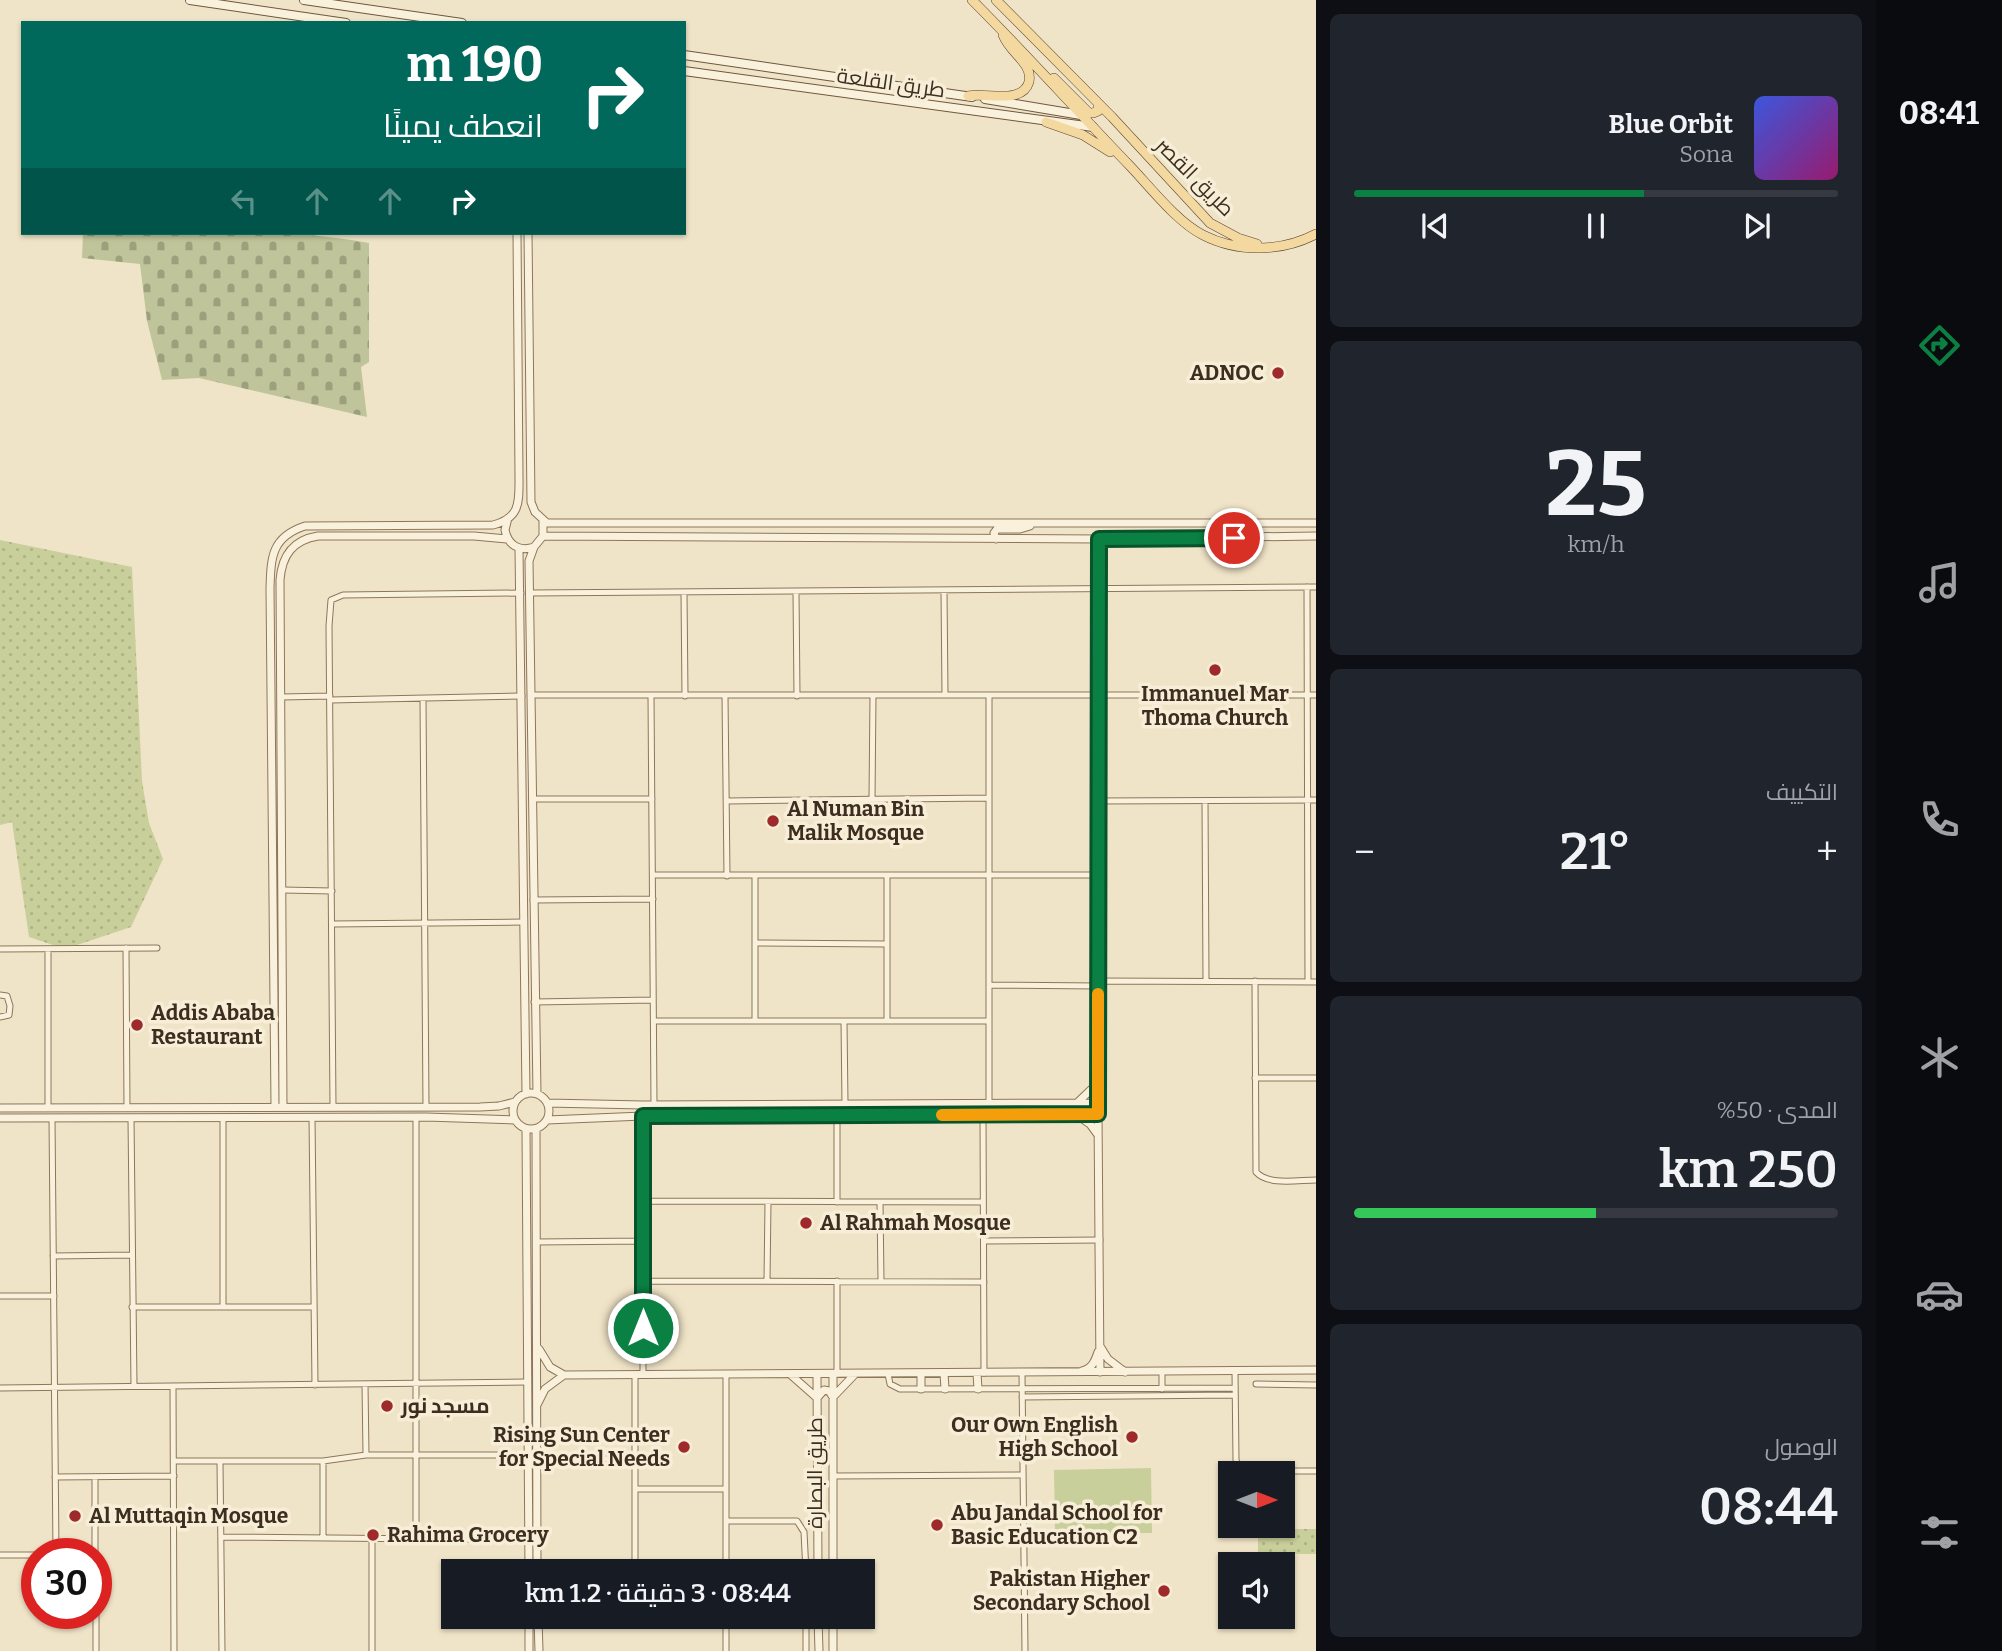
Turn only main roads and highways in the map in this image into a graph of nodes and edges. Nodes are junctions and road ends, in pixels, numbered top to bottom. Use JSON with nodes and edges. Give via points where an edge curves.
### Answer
{"nodes":[{"id":1,"x":190,"y":0,"type":"edge"},
{"id":2,"x":304,"y":0,"type":"edge"},
{"id":3,"x":972,"y":0,"type":"edge"},
{"id":4,"x":996,"y":0,"type":"edge"},
{"id":5,"x":332,"y":21,"type":"edge"},
{"id":6,"x":448,"y":21,"type":"edge"},
{"id":7,"x":1002,"y":30,"type":"junction"},
{"id":8,"x":686,"y":55,"type":"edge"},
{"id":9,"x":686,"y":71,"type":"edge"},
{"id":10,"x":968,"y":96,"type":"junction"},
{"id":11,"x":1098,"y":103,"type":"junction"},
{"id":12,"x":1081,"y":115,"type":"junction"},
{"id":13,"x":1046,"y":121,"type":"junction"},
{"id":14,"x":1093,"y":127,"type":"junction"},
{"id":15,"x":1135,"y":172,"type":"junction"},
{"id":16,"x":1316,"y":234,"type":"edge"},
{"id":17,"x":1276,"y":247,"type":"junction"}],
"edges":[{"from":1,"to":5,"type":"main road"},
{"from":2,"to":6,"type":"main road"},
{"from":3,"to":7,"type":"main road","name":"طريق القصر"},
{"from":4,"to":11,"type":"main road","name":"طريق القصر"},
{"from":7,"to":10,"type":"main road","via":[[1007,45],[1027,68],[1027,86],[1013,96]]},
{"from":7,"to":11,"type":"main road","via":[[1019,41],[1088,113],[1098,111]]},
{"from":7,"to":12,"type":"main road","name":"طريق القصر"},
{"from":8,"to":10,"type":"main road","name":"طريق القلعة"},
{"from":9,"to":13,"type":"main road","name":"طريق القلعة"},
{"from":10,"to":12,"type":"main road","name":"طريق القلعة"},
{"from":11,"to":17,"type":"main road","name":"طريق القصر","via":[[1210,223],[1238,239]]},
{"from":12,"to":14,"type":"main road","name":"طريق القصر"},
{"from":13,"to":14,"type":"main road","name":"طريق القلعة"},
{"from":13,"to":15,"type":"main road","via":[[1093,140]]},
{"from":14,"to":15,"type":"main road","name":"طريق القصر"},
{"from":15,"to":17,"type":"main road","name":"طريق القصر","via":[[1201,234],[1241,247]]},
{"from":16,"to":17,"type":"main road"}]}
